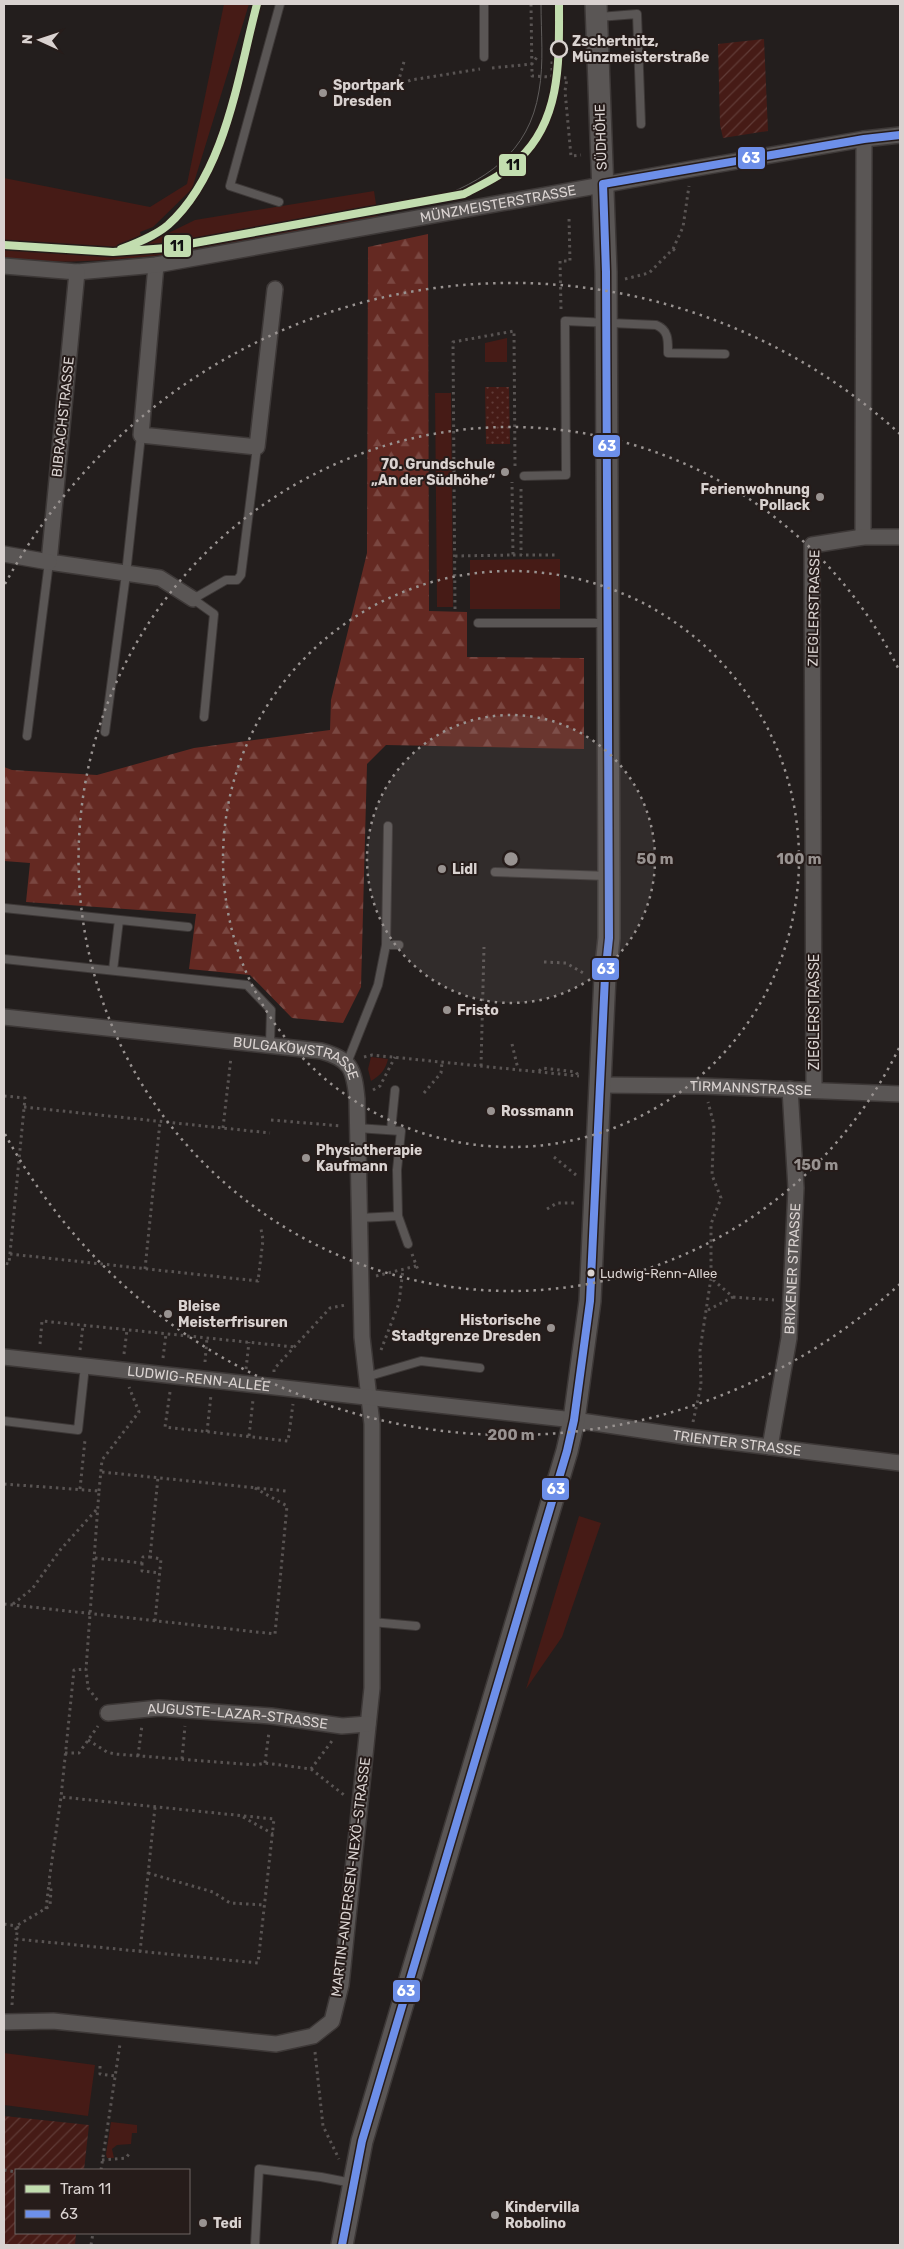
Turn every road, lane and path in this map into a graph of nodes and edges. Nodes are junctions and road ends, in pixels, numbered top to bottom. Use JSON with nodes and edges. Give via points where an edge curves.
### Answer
{"nodes":[{"id":1,"x":280,"y":4,"type":"edge"},
{"id":2,"x":484,"y":4,"type":"edge"},
{"id":3,"x":531,"y":4,"type":"edge"},
{"id":4,"x":596,"y":10,"type":"edge"},
{"id":5,"x":537,"y":56,"type":"dead end"},
{"id":6,"x":484,"y":57,"type":"dead end"},
{"id":7,"x":555,"y":57,"type":"dead end"},
{"id":8,"x":405,"y":58,"type":"dead end"},
{"id":9,"x":532,"y":64,"type":"junction"},
{"id":10,"x":552,"y":77,"type":"junction"},
{"id":11,"x":398,"y":84,"type":"junction"},
{"id":12,"x":384,"y":92,"type":"dead end"},
{"id":13,"x":641,"y":124,"type":"dead end"},
{"id":14,"x":900,"y":135,"type":"edge"},
{"id":15,"x":864,"y":138,"type":"junction"},
{"id":16,"x":602,"y":155,"type":"junction"},
{"id":17,"x":691,"y":168,"type":"junction"},
{"id":18,"x":603,"y":184,"type":"junction"},
{"id":19,"x":279,"y":202,"type":"dead end"},
{"id":20,"x":569,"y":218,"type":"dead end"},
{"id":21,"x":673,"y":249,"type":"junction"},
{"id":22,"x":678,"y":253,"type":"dead end"},
{"id":23,"x":156,"y":265,"type":"junction"},
{"id":24,"x":4,"y":266,"type":"edge"},
{"id":25,"x":77,"y":272,"type":"junction"},
{"id":26,"x":606,"y":282,"type":"junction"},
{"id":27,"x":275,"y":289,"type":"dead end"},
{"id":28,"x":565,"y":321,"type":"junction"},
{"id":29,"x":606,"y":321,"type":"junction"},
{"id":30,"x":725,"y":354,"type":"dead end"},
{"id":31,"x":141,"y":435,"type":"junction"},
{"id":32,"x":257,"y":447,"type":"junction"},
{"id":33,"x":524,"y":476,"type":"dead end"},
{"id":34,"x":520,"y":486,"type":"dead end"},
{"id":35,"x":863,"y":537,"type":"junction"},
{"id":36,"x":900,"y":537,"type":"edge"},
{"id":37,"x":4,"y":554,"type":"edge"},
{"id":38,"x":513,"y":555,"type":"junction"},
{"id":39,"x":521,"y":555,"type":"junction"},
{"id":40,"x":558,"y":555,"type":"dead end"},
{"id":41,"x":454,"y":556,"type":"junction"},
{"id":42,"x":49,"y":562,"type":"junction"},
{"id":43,"x":126,"y":574,"type":"junction"},
{"id":44,"x":193,"y":599,"type":"junction"},
{"id":45,"x":455,"y":609,"type":"dead end"},
{"id":46,"x":478,"y":623,"type":"dead end"},
{"id":47,"x":608,"y":623,"type":"junction"},
{"id":48,"x":204,"y":717,"type":"dead end"},
{"id":49,"x":105,"y":732,"type":"dead end"},
{"id":50,"x":27,"y":736,"type":"dead end"},
{"id":51,"x":388,"y":826,"type":"dead end"},
{"id":52,"x":495,"y":872,"type":"dead end"},
{"id":53,"x":609,"y":876,"type":"junction"},
{"id":54,"x":4,"y":908,"type":"edge"},
{"id":55,"x":119,"y":920,"type":"junction"},
{"id":56,"x":188,"y":927,"type":"dead end"},
{"id":57,"x":386,"y":945,"type":"junction"},
{"id":58,"x":399,"y":945,"type":"dead end"},
{"id":59,"x":484,"y":947,"type":"dead end"},
{"id":60,"x":4,"y":958,"type":"edge"},
{"id":61,"x":544,"y":962,"type":"dead end"},
{"id":62,"x":113,"y":970,"type":"junction"},
{"id":63,"x":578,"y":970,"type":"dead end"},
{"id":64,"x":4,"y":1017,"type":"edge"},
{"id":65,"x":233,"y":1041,"type":"junction"},
{"id":66,"x":512,"y":1044,"type":"dead end"},
{"id":67,"x":270,"y":1045,"type":"junction"},
{"id":68,"x":395,"y":1057,"type":"junction"},
{"id":69,"x":442,"y":1062,"type":"junction"},
{"id":70,"x":347,"y":1063,"type":"junction"},
{"id":71,"x":481,"y":1066,"type":"junction"},
{"id":72,"x":518,"y":1069,"type":"junction"},
{"id":73,"x":601,"y":1081,"type":"junction"},
{"id":74,"x":703,"y":1086,"type":"junction"},
{"id":75,"x":790,"y":1089,"type":"junction"},
{"id":76,"x":814,"y":1089,"type":"junction"},
{"id":77,"x":395,"y":1090,"type":"dead end"},
{"id":78,"x":424,"y":1093,"type":"dead end"},
{"id":79,"x":900,"y":1094,"type":"edge"},
{"id":80,"x":4,"y":1096,"type":"edge"},
{"id":81,"x":357,"y":1099,"type":"junction"},
{"id":82,"x":24,"y":1107,"type":"junction"},
{"id":83,"x":271,"y":1120,"type":"dead end"},
{"id":84,"x":160,"y":1122,"type":"junction"},
{"id":85,"x":223,"y":1128,"type":"junction"},
{"id":86,"x":356,"y":1128,"type":"junction"},
{"id":87,"x":391,"y":1130,"type":"junction"},
{"id":88,"x":270,"y":1133,"type":"dead end"},
{"id":89,"x":595,"y":1204,"type":"junction"},
{"id":90,"x":546,"y":1209,"type":"dead end"},
{"id":91,"x":398,"y":1216,"type":"junction"},
{"id":92,"x":359,"y":1218,"type":"junction"},
{"id":93,"x":261,"y":1229,"type":"dead end"},
{"id":94,"x":408,"y":1244,"type":"dead end"},
{"id":95,"x":10,"y":1254,"type":"junction"},
{"id":96,"x":4,"y":1263,"type":"edge"},
{"id":97,"x":416,"y":1266,"type":"dead end"},
{"id":98,"x":145,"y":1269,"type":"junction"},
{"id":99,"x":403,"y":1269,"type":"junction"},
{"id":100,"x":711,"y":1278,"type":"junction"},
{"id":101,"x":360,"y":1280,"type":"junction"},
{"id":102,"x":733,"y":1297,"type":"junction"},
{"id":103,"x":790,"y":1301,"type":"junction"},
{"id":104,"x":361,"y":1302,"type":"junction"},
{"id":105,"x":708,"y":1310,"type":"junction"},
{"id":106,"x":83,"y":1326,"type":"junction"},
{"id":107,"x":127,"y":1330,"type":"junction"},
{"id":108,"x":166,"y":1334,"type":"junction"},
{"id":109,"x":207,"y":1338,"type":"junction"},
{"id":110,"x":249,"y":1342,"type":"junction"},
{"id":111,"x":295,"y":1347,"type":"junction"},
{"id":112,"x":4,"y":1357,"type":"edge"},
{"id":113,"x":38,"y":1361,"type":"junction"},
{"id":114,"x":82,"y":1366,"type":"junction"},
{"id":115,"x":480,"y":1368,"type":"dead end"},
{"id":116,"x":122,"y":1371,"type":"junction"},
{"id":117,"x":167,"y":1376,"type":"junction"},
{"id":118,"x":366,"y":1377,"type":"junction"},
{"id":119,"x":208,"y":1381,"type":"junction"},
{"id":120,"x":250,"y":1385,"type":"junction"},
{"id":121,"x":272,"y":1387,"type":"junction"},
{"id":122,"x":295,"y":1390,"type":"junction"},
{"id":123,"x":369,"y":1397,"type":"junction"},
{"id":124,"x":574,"y":1420,"type":"junction"},
{"id":125,"x":4,"y":1421,"type":"edge"},
{"id":126,"x":78,"y":1430,"type":"junction"},
{"id":127,"x":207,"y":1432,"type":"junction"},
{"id":128,"x":249,"y":1436,"type":"junction"},
{"id":129,"x":689,"y":1438,"type":"junction"},
{"id":130,"x":770,"y":1447,"type":"junction"},
{"id":131,"x":900,"y":1463,"type":"edge"},
{"id":132,"x":102,"y":1472,"type":"junction"},
{"id":133,"x":158,"y":1478,"type":"junction"},
{"id":134,"x":4,"y":1484,"type":"edge"},
{"id":135,"x":253,"y":1487,"type":"junction"},
{"id":136,"x":80,"y":1489,"type":"junction"},
{"id":137,"x":99,"y":1491,"type":"junction"},
{"id":138,"x":286,"y":1491,"type":"dead end"},
{"id":139,"x":98,"y":1508,"type":"junction"},
{"id":140,"x":150,"y":1557,"type":"junction"},
{"id":141,"x":96,"y":1558,"type":"junction"},
{"id":142,"x":142,"y":1563,"type":"junction"},
{"id":143,"x":160,"y":1573,"type":"junction"},
{"id":144,"x":4,"y":1604,"type":"edge"},
{"id":145,"x":13,"y":1604,"type":"junction"},
{"id":146,"x":91,"y":1614,"type":"junction"},
{"id":147,"x":155,"y":1621,"type":"junction"},
{"id":148,"x":372,"y":1622,"type":"junction"},
{"id":149,"x":416,"y":1626,"type":"dead end"},
{"id":150,"x":86,"y":1670,"type":"junction"},
{"id":151,"x":108,"y":1712,"type":"junction"},
{"id":152,"x":368,"y":1724,"type":"junction"},
{"id":153,"x":342,"y":1726,"type":"junction"},
{"id":154,"x":141,"y":1737,"type":"dead end"},
{"id":155,"x":88,"y":1740,"type":"junction"},
{"id":156,"x":183,"y":1741,"type":"dead end"},
{"id":157,"x":267,"y":1746,"type":"dead end"},
{"id":158,"x":65,"y":1753,"type":"junction"},
{"id":159,"x":138,"y":1756,"type":"junction"},
{"id":160,"x":182,"y":1759,"type":"junction"},
{"id":161,"x":265,"y":1763,"type":"junction"},
{"id":162,"x":311,"y":1769,"type":"junction"},
{"id":163,"x":61,"y":1796,"type":"junction"},
{"id":164,"x":155,"y":1807,"type":"junction"},
{"id":165,"x":360,"y":1807,"type":"junction"},
{"id":166,"x":241,"y":1816,"type":"junction"},
{"id":167,"x":273,"y":1834,"type":"junction"},
{"id":168,"x":148,"y":1873,"type":"junction"},
{"id":169,"x":265,"y":1905,"type":"junction"},
{"id":170,"x":4,"y":1924,"type":"edge"},
{"id":171,"x":17,"y":1926,"type":"junction"},
{"id":172,"x":16,"y":1939,"type":"junction"},
{"id":173,"x":140,"y":1952,"type":"junction"},
{"id":174,"x":7,"y":2022,"type":"edge"},
{"id":175,"x":122,"y":2028,"type":"junction"},
{"id":176,"x":313,"y":2036,"type":"junction"},
{"id":177,"x":100,"y":2066,"type":"dead end"},
{"id":178,"x":115,"y":2076,"type":"junction"},
{"id":179,"x":129,"y":2154,"type":"dead end"},
{"id":180,"x":102,"y":2160,"type":"junction"},
{"id":181,"x":101,"y":2169,"type":"edge"},
{"id":182,"x":352,"y":2183,"type":"junction"},
{"id":183,"x":255,"y":2245,"type":"edge"},
{"id":184,"x":342,"y":2245,"type":"edge"}],
"edges":[{"from":1,"to":19,"type":"lane","via":[[230,186]]},
{"from":2,"to":6,"type":"lane"},
{"from":3,"to":9,"type":"path"},
{"from":4,"to":13,"type":"lane","via":[[637,14]]},
{"from":4,"to":16,"type":"street","name":"SÜDHÖHE"},
{"from":5,"to":9,"type":"path"},
{"from":7,"to":10,"type":"path"},
{"from":8,"to":11,"type":"path"},
{"from":9,"to":10,"type":"path","via":[[532,76]]},
{"from":9,"to":11,"type":"path"},
{"from":10,"to":16,"type":"path","via":[[567,78],[565,91],[571,156]]},
{"from":11,"to":12,"type":"path"},
{"from":14,"to":15,"type":"street","name":"MÜNZMEISTERSTRASSE"},
{"from":15,"to":17,"type":"street","name":"MÜNZMEISTERSTRASSE"},
{"from":15,"to":35,"type":"street"},
{"from":16,"to":18,"type":"street","name":"SÜDHÖHE"},
{"from":17,"to":18,"type":"street","name":"MÜNZMEISTERSTRASSE"},
{"from":17,"to":21,"type":"path","via":[[683,227]]},
{"from":18,"to":23,"type":"street","name":"MÜNZMEISTERSTRASSE"},
{"from":18,"to":26,"type":"street","name":"SÜDHÖHE"},
{"from":20,"to":28,"type":"path","via":[[570,261],[560,261],[561,311]]},
{"from":21,"to":22,"type":"path"},
{"from":21,"to":26,"type":"path","via":[[649,273]]},
{"from":23,"to":25,"type":"street","name":"MÜNZMEISTERSTRASSE"},
{"from":23,"to":31,"type":"street"},
{"from":24,"to":25,"type":"street","name":"MÜNZMEISTERSTRASSE"},
{"from":25,"to":42,"type":"street","name":"BIBRACHSTRASSE"},
{"from":26,"to":29,"type":"street","name":"SÜDHÖHE"},
{"from":27,"to":32,"type":"street"},
{"from":28,"to":29,"type":"lane"},
{"from":28,"to":33,"type":"lane","via":[[566,475]]},
{"from":29,"to":30,"type":"lane","via":[[660,327],[667,336],[668,353]]},
{"from":29,"to":47,"type":"street","name":"SÜDHÖHE"},
{"from":31,"to":32,"type":"street"},
{"from":31,"to":43,"type":"lane"},
{"from":32,"to":44,"type":"lane","via":[[241,575],[237,580],[226,580]]},
{"from":34,"to":39,"type":"path"},
{"from":35,"to":36,"type":"street"},
{"from":35,"to":76,"type":"street","name":"ZIEGLERSTRASSE","via":[[812,545]]},
{"from":37,"to":42,"type":"street"},
{"from":38,"to":39,"type":"path"},
{"from":38,"to":41,"type":"path"},
{"from":38,"to":41,"type":"path","via":[[514,331],[453,342]]},
{"from":39,"to":40,"type":"path"},
{"from":41,"to":45,"type":"path"},
{"from":42,"to":43,"type":"street"},
{"from":42,"to":50,"type":"lane"},
{"from":43,"to":44,"type":"street","via":[[160,578]]},
{"from":43,"to":49,"type":"lane"},
{"from":44,"to":48,"type":"lane","via":[[214,614]]},
{"from":46,"to":47,"type":"lane"},
{"from":47,"to":53,"type":"street","name":"SÜDHÖHE"},
{"from":51,"to":57,"type":"lane"},
{"from":52,"to":53,"type":"lane"},
{"from":53,"to":73,"type":"street","name":"SÜDHÖHE"},
{"from":54,"to":55,"type":"lane"},
{"from":55,"to":56,"type":"lane"},
{"from":55,"to":62,"type":"lane"},
{"from":57,"to":58,"type":"lane"},
{"from":57,"to":70,"type":"lane","via":[[378,985]]},
{"from":59,"to":71,"type":"path"},
{"from":60,"to":62,"type":"lane"},
{"from":61,"to":63,"type":"path","via":[[566,963]]},
{"from":62,"to":67,"type":"lane","via":[[246,984],[271,1010]]},
{"from":64,"to":65,"type":"street","name":"BULGAKOWSTRASSE"},
{"from":65,"to":67,"type":"street","name":"BULGAKOWSTRASSE"},
{"from":65,"to":85,"type":"path"},
{"from":66,"to":72,"type":"path"},
{"from":67,"to":70,"type":"street","name":"BULGAKOWSTRASSE","via":[[321,1051],[336,1055]]},
{"from":68,"to":69,"type":"path"},
{"from":68,"to":70,"type":"path","via":[[372,1055]]},
{"from":68,"to":81,"type":"path","via":[[380,1086]]},
{"from":69,"to":71,"type":"path"},
{"from":69,"to":78,"type":"path","via":[[441,1073]]},
{"from":70,"to":81,"type":"street","name":"BULGAKOWSTRASSE","via":[[353,1070]]},
{"from":71,"to":72,"type":"path"},
{"from":72,"to":73,"type":"path"},
{"from":73,"to":74,"type":"street","name":"TIRMANNSTRASSE"},
{"from":73,"to":89,"type":"street","name":"SÜDHÖHE"},
{"from":74,"to":75,"type":"street","name":"TIRMANNSTRASSE"},
{"from":74,"to":100,"type":"path","via":[[714,1125],[712,1175],[721,1198],[711,1224]]},
{"from":75,"to":76,"type":"street","name":"TIRMANNSTRASSE"},
{"from":75,"to":103,"type":"street","name":"BRIXENER STRASSE","via":[[796,1188]]},
{"from":76,"to":79,"type":"street","name":"TIRMANNSTRASSE"},
{"from":77,"to":87,"type":"lane"},
{"from":80,"to":82,"type":"path","via":[[25,1098]]},
{"from":81,"to":86,"type":"street","name":"BULGAKOWSTRASSE"},
{"from":82,"to":84,"type":"path"},
{"from":82,"to":95,"type":"path"},
{"from":83,"to":86,"type":"path"},
{"from":84,"to":85,"type":"path"},
{"from":84,"to":98,"type":"path"},
{"from":85,"to":88,"type":"path"},
{"from":86,"to":87,"type":"lane"},
{"from":86,"to":92,"type":"street","name":"BULGAKOWSTRASSE"},
{"from":87,"to":91,"type":"lane","via":[[401,1131],[397,1170]]},
{"from":89,"to":90,"type":"path","via":[[557,1202]]},
{"from":89,"to":124,"type":"street","name":"SÜDHÖHE","via":[[590,1301]]},
{"from":91,"to":92,"type":"lane"},
{"from":91,"to":94,"type":"lane"},
{"from":92,"to":101,"type":"street","name":"BULGAKOWSTRASSE"},
{"from":93,"to":98,"type":"path","via":[[263,1240],[258,1281]]},
{"from":95,"to":96,"type":"path","via":[[9,1264]]},
{"from":95,"to":98,"type":"path"},
{"from":97,"to":99,"type":"path"},
{"from":99,"to":101,"type":"path"},
{"from":99,"to":118,"type":"path","via":[[399,1303],[382,1348]]},
{"from":100,"to":102,"type":"path"},
{"from":100,"to":105,"type":"path"},
{"from":101,"to":104,"type":"street","name":"BULGAKOWSTRASSE"},
{"from":102,"to":103,"type":"path"},
{"from":102,"to":105,"type":"path"},
{"from":103,"to":130,"type":"street","name":"BRIXENER STRASSE","via":[[789,1338]]},
{"from":104,"to":111,"type":"path","via":[[330,1308]]},
{"from":104,"to":118,"type":"street","name":"BULGAKOWSTRASSE"},
{"from":105,"to":129,"type":"path","via":[[700,1350],[701,1385]]},
{"from":106,"to":107,"type":"path"},
{"from":106,"to":113,"type":"path","via":[[42,1322]]},
{"from":106,"to":114,"type":"path"},
{"from":107,"to":108,"type":"path"},
{"from":107,"to":116,"type":"path"},
{"from":108,"to":109,"type":"path"},
{"from":108,"to":117,"type":"path"},
{"from":109,"to":110,"type":"path"},
{"from":109,"to":119,"type":"path"},
{"from":110,"to":111,"type":"path"},
{"from":110,"to":120,"type":"path"},
{"from":111,"to":121,"type":"path","via":[[274,1369]]},
{"from":112,"to":113,"type":"street","name":"LUDWIG-RENN-ALLEE"},
{"from":113,"to":114,"type":"street","name":"LUDWIG-RENN-ALLEE"},
{"from":114,"to":116,"type":"street","name":"LUDWIG-RENN-ALLEE"},
{"from":114,"to":126,"type":"lane"},
{"from":115,"to":118,"type":"lane","via":[[421,1361]]},
{"from":116,"to":117,"type":"street","name":"LUDWIG-RENN-ALLEE"},
{"from":116,"to":132,"type":"path","via":[[139,1412],[102,1460]]},
{"from":117,"to":119,"type":"street","name":"LUDWIG-RENN-ALLEE"},
{"from":117,"to":127,"type":"path","via":[[165,1427]]},
{"from":118,"to":123,"type":"street","name":"BULGAKOWSTRASSE"},
{"from":119,"to":120,"type":"street","name":"LUDWIG-RENN-ALLEE"},
{"from":119,"to":127,"type":"path"},
{"from":120,"to":121,"type":"street","name":"LUDWIG-RENN-ALLEE"},
{"from":120,"to":128,"type":"path"},
{"from":121,"to":122,"type":"street","name":"LUDWIG-RENN-ALLEE"},
{"from":122,"to":123,"type":"street","name":"LUDWIG-RENN-ALLEE"},
{"from":122,"to":128,"type":"path","via":[[288,1441]]},
{"from":123,"to":124,"type":"street","name":"LUDWIG-RENN-ALLEE"},
{"from":123,"to":148,"type":"street","name":"MARTIN-ANDERSEN-NEXÖ-STRASSE","via":[[372,1424]]},
{"from":124,"to":129,"type":"street","name":"TRIENTER STRASSE"},
{"from":124,"to":182,"type":"street","name":"SÜDHÖHE","via":[[412,1967]]},
{"from":125,"to":126,"type":"lane"},
{"from":126,"to":136,"type":"path","via":[[85,1438]]},
{"from":127,"to":128,"type":"path"},
{"from":129,"to":130,"type":"street","name":"TRIENTER STRASSE"},
{"from":130,"to":131,"type":"street","name":"TRIENTER STRASSE"},
{"from":132,"to":133,"type":"path"},
{"from":132,"to":137,"type":"path"},
{"from":133,"to":135,"type":"path"},
{"from":133,"to":140,"type":"path"},
{"from":134,"to":136,"type":"path"},
{"from":135,"to":138,"type":"path"},
{"from":135,"to":147,"type":"path","via":[[287,1506],[275,1634]]},
{"from":136,"to":137,"type":"path"},
{"from":137,"to":139,"type":"path"},
{"from":139,"to":141,"type":"path"},
{"from":139,"to":145,"type":"path","via":[[61,1549],[32,1590]]},
{"from":140,"to":142,"type":"path","via":[[143,1557]]},
{"from":140,"to":143,"type":"path","via":[[161,1559]]},
{"from":141,"to":142,"type":"path"},
{"from":141,"to":146,"type":"path"},
{"from":142,"to":143,"type":"path","via":[[142,1571]]},
{"from":143,"to":147,"type":"path"},
{"from":144,"to":145,"type":"path"},
{"from":145,"to":146,"type":"path"},
{"from":146,"to":147,"type":"path"},
{"from":146,"to":150,"type":"path"},
{"from":148,"to":149,"type":"lane"},
{"from":148,"to":152,"type":"street","name":"MARTIN-ANDERSEN-NEXÖ-STRASSE","via":[[372,1688]]},
{"from":150,"to":151,"type":"path","via":[[88,1688]]},
{"from":150,"to":158,"type":"path","via":[[74,1670]]},
{"from":151,"to":153,"type":"street","name":"AUGUSTE-LAZAR-STRASSE","via":[[158,1708],[271,1716]]},
{"from":151,"to":155,"type":"path"},
{"from":152,"to":153,"type":"street","name":"AUGUSTE-LAZAR-STRASSE"},
{"from":152,"to":165,"type":"street","name":"MARTIN-ANDERSEN-NEXÖ-STRASSE"},
{"from":153,"to":162,"type":"path"},
{"from":154,"to":159,"type":"path"},
{"from":155,"to":158,"type":"path","via":[[78,1753]]},
{"from":155,"to":159,"type":"path","via":[[107,1752]]},
{"from":156,"to":160,"type":"path"},
{"from":157,"to":161,"type":"path"},
{"from":158,"to":163,"type":"path"},
{"from":159,"to":160,"type":"path"},
{"from":160,"to":161,"type":"path","via":[[256,1766]]},
{"from":161,"to":162,"type":"path"},
{"from":162,"to":165,"type":"path"},
{"from":163,"to":164,"type":"path"},
{"from":163,"to":171,"type":"path","via":[[49,1881],[52,1890],[50,1906]]},
{"from":164,"to":166,"type":"path"},
{"from":164,"to":168,"type":"path"},
{"from":165,"to":176,"type":"street","name":"MARTIN-ANDERSEN-NEXÖ-STRASSE","via":[[341,1984],[332,2021]]},
{"from":166,"to":167,"type":"path"},
{"from":166,"to":167,"type":"path","via":[[274,1820]]},
{"from":167,"to":169,"type":"path"},
{"from":168,"to":169,"type":"path","via":[[213,1892],[230,1903]]},
{"from":168,"to":173,"type":"path"},
{"from":169,"to":173,"type":"path","via":[[258,1963]]},
{"from":170,"to":171,"type":"path"},
{"from":171,"to":172,"type":"path"},
{"from":172,"to":173,"type":"path"},
{"from":172,"to":174,"type":"path"},
{"from":174,"to":175,"type":"street","name":"MARTIN-ANDERSEN-NEXÖ-STRASSE","via":[[53,2021]]},
{"from":175,"to":176,"type":"street","name":"MARTIN-ANDERSEN-NEXÖ-STRASSE","via":[[276,2044]]},
{"from":175,"to":178,"type":"path"},
{"from":176,"to":182,"type":"path","via":[[324,2126],[332,2148]]},
{"from":177,"to":178,"type":"path","via":[[100,2074]]},
{"from":178,"to":180,"type":"path"},
{"from":179,"to":180,"type":"path","via":[[126,2158]]},
{"from":180,"to":181,"type":"path"},
{"from":182,"to":183,"type":"lane","via":[[259,2169]]},
{"from":182,"to":184,"type":"street","name":"SÜDHÖHE"}]}
